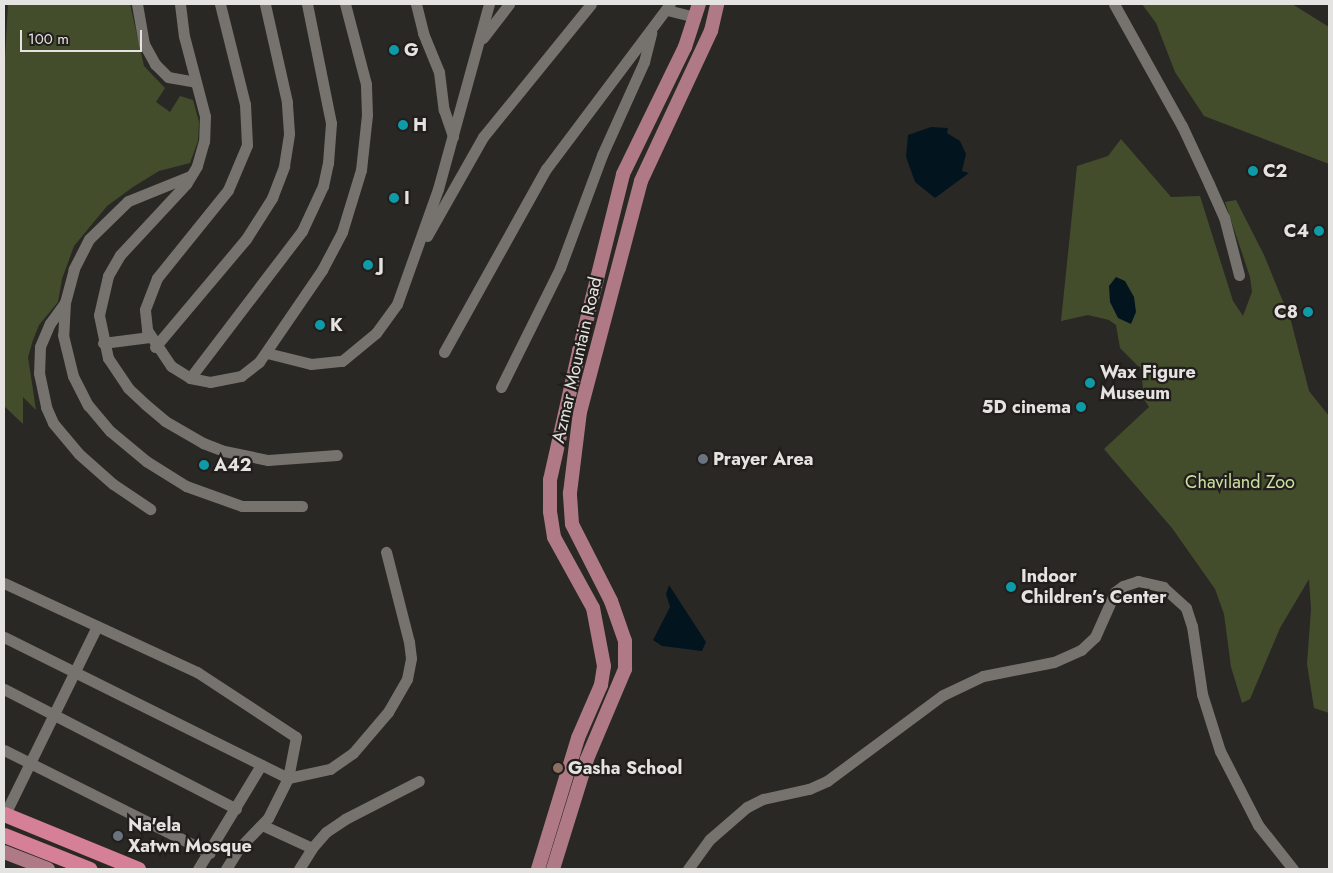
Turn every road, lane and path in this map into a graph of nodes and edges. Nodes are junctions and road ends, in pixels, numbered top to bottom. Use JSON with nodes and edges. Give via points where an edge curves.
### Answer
{"nodes":[{"id":1,"x":137,"y":4,"type":"edge"},
{"id":2,"x":180,"y":4,"type":"edge"},
{"id":3,"x":220,"y":4,"type":"edge"},
{"id":4,"x":264,"y":4,"type":"edge"},
{"id":5,"x":307,"y":4,"type":"edge"},
{"id":6,"x":345,"y":4,"type":"edge"},
{"id":7,"x":416,"y":4,"type":"edge"},
{"id":8,"x":488,"y":4,"type":"edge"},
{"id":9,"x":509,"y":4,"type":"edge"},
{"id":10,"x":591,"y":4,"type":"edge"},
{"id":11,"x":699,"y":4,"type":"edge"},
{"id":12,"x":717,"y":4,"type":"edge"},
{"id":13,"x":1114,"y":4,"type":"edge"},
{"id":14,"x":668,"y":7,"type":"edge"},
{"id":15,"x":695,"y":17,"type":"junction"},
{"id":16,"x":651,"y":31,"type":"junction"},
{"id":17,"x":479,"y":42,"type":"junction"},
{"id":18,"x":196,"y":82,"type":"junction"},
{"id":19,"x":453,"y":137,"type":"junction"},
{"id":20,"x":190,"y":176,"type":"junction"},
{"id":21,"x":415,"y":257,"type":"junction"},
{"id":22,"x":1239,"y":275,"type":"dead end"},
{"id":23,"x":65,"y":302,"type":"junction"},
{"id":24,"x":64,"y":340,"type":"junction"},
{"id":25,"x":153,"y":342,"type":"junction"},
{"id":26,"x":103,"y":343,"type":"junction"},
{"id":27,"x":40,"y":347,"type":"junction"},
{"id":28,"x":444,"y":352,"type":"dead end"},
{"id":29,"x":266,"y":354,"type":"junction"},
{"id":30,"x":190,"y":378,"type":"junction"},
{"id":31,"x":501,"y":387,"type":"dead end"},
{"id":32,"x":337,"y":455,"type":"dead end"},
{"id":33,"x":302,"y":506,"type":"dead end"},
{"id":34,"x":150,"y":509,"type":"dead end"},
{"id":35,"x":386,"y":552,"type":"dead end"},
{"id":36,"x":4,"y":583,"type":"edge"},
{"id":37,"x":97,"y":626,"type":"junction"},
{"id":38,"x":4,"y":637,"type":"edge"},
{"id":39,"x":75,"y":672,"type":"junction"},
{"id":40,"x":4,"y":689,"type":"edge"},
{"id":41,"x":54,"y":715,"type":"junction"},
{"id":42,"x":4,"y":750,"type":"edge"},
{"id":43,"x":30,"y":763,"type":"junction"},
{"id":44,"x":261,"y":766,"type":"junction"},
{"id":45,"x":288,"y":778,"type":"junction"},
{"id":46,"x":419,"y":780,"type":"dead end"},
{"id":47,"x":236,"y":809,"type":"junction"},
{"id":48,"x":4,"y":814,"type":"edge"},
{"id":49,"x":262,"y":825,"type":"junction"},
{"id":50,"x":4,"y":835,"type":"edge"},
{"id":51,"x":312,"y":848,"type":"junction"},
{"id":52,"x":4,"y":852,"type":"edge"},
{"id":53,"x":210,"y":853,"type":"junction"},
{"id":54,"x":70,"y":861,"type":"junction"},
{"id":55,"x":49,"y":869,"type":"edge"},
{"id":56,"x":90,"y":869,"type":"edge"},
{"id":57,"x":138,"y":869,"type":"edge"},
{"id":58,"x":198,"y":869,"type":"edge"},
{"id":59,"x":226,"y":869,"type":"edge"},
{"id":60,"x":300,"y":869,"type":"edge"},
{"id":61,"x":538,"y":869,"type":"edge"},
{"id":62,"x":553,"y":869,"type":"edge"},
{"id":63,"x":688,"y":869,"type":"edge"},
{"id":64,"x":1293,"y":869,"type":"edge"}],
"edges":[{"from":1,"to":18,"type":"street","via":[[144,44],[155,64],[168,77]]},
{"from":2,"to":18,"type":"street"},
{"from":3,"to":25,"type":"street","via":[[245,104],[247,145],[228,190],[150,289],[145,310]]},
{"from":4,"to":25,"type":"street","via":[[287,102],[289,133],[284,166],[272,198],[246,239]]},
{"from":5,"to":30,"type":"street","via":[[331,123],[323,186],[302,231]]},
{"from":6,"to":29,"type":"street","via":[[367,98],[362,170],[335,249]]},
{"from":7,"to":19,"type":"street","via":[[438,72],[444,110]]},
{"from":8,"to":17,"type":"street"},
{"from":9,"to":17,"type":"street"},
{"from":10,"to":21,"type":"street","via":[[483,137]]},
{"from":11,"to":15,"type":"main road","name":"Azmar Mountain Road"},
{"from":12,"to":62,"type":"main road","name":"Azmar Mountain Road","via":[[711,31],[641,181],[580,412],[570,492],[572,524],[611,601],[625,641],[625,668],[587,759]]},
{"from":13,"to":22,"type":"street","via":[[1182,126],[1209,184],[1224,218]]},
{"from":14,"to":15,"type":"street"},
{"from":14,"to":16,"type":"street"},
{"from":15,"to":61,"type":"main road","name":"Azmar Mountain Road","via":[[685,47],[623,174],[578,351],[550,480],[554,538],[593,608],[604,666],[601,685],[578,738]]},
{"from":16,"to":28,"type":"street","via":[[579,121],[546,169]]},
{"from":16,"to":31,"type":"street","via":[[644,62],[606,146],[560,268]]},
{"from":17,"to":19,"type":"street"},
{"from":18,"to":20,"type":"street","via":[[205,128],[201,156]]},
{"from":19,"to":21,"type":"street"},
{"from":20,"to":23,"type":"street","via":[[140,194],[107,218],[82,252]]},
{"from":20,"to":26,"type":"street","via":[[114,265],[103,287],[99,315]]},
{"from":21,"to":29,"type":"street","via":[[403,291],[386,321],[362,346],[342,360],[311,364]]},
{"from":23,"to":24,"type":"street"},
{"from":23,"to":27,"type":"street","via":[[50,323]]},
{"from":24,"to":27,"type":"street","via":[[54,337]]},
{"from":24,"to":33,"type":"street","via":[[72,376],[88,406],[110,431],[146,461],[186,486],[225,502],[265,508]]},
{"from":25,"to":26,"type":"street"},
{"from":25,"to":30,"type":"street","via":[[171,366]]},
{"from":26,"to":32,"type":"street","via":[[108,358],[128,388],[165,421],[203,443],[268,460]]},
{"from":27,"to":34,"type":"street","via":[[41,390],[54,423],[95,469]]},
{"from":29,"to":30,"type":"street","via":[[248,371],[232,379],[210,382]]},
{"from":35,"to":45,"type":"street","via":[[409,642],[411,658],[407,679],[388,712],[353,753],[330,769]]},
{"from":36,"to":37,"type":"street"},
{"from":37,"to":39,"type":"street"},
{"from":37,"to":45,"type":"street","via":[[198,672],[296,737]]},
{"from":38,"to":39,"type":"street"},
{"from":39,"to":41,"type":"street"},
{"from":39,"to":44,"type":"street"},
{"from":40,"to":41,"type":"street"},
{"from":41,"to":43,"type":"street"},
{"from":41,"to":47,"type":"street"},
{"from":42,"to":43,"type":"street"},
{"from":43,"to":48,"type":"street"},
{"from":43,"to":53,"type":"street"},
{"from":44,"to":45,"type":"street"},
{"from":44,"to":47,"type":"street"},
{"from":45,"to":49,"type":"street"},
{"from":46,"to":51,"type":"street","via":[[345,819]]},
{"from":47,"to":53,"type":"street"},
{"from":48,"to":57,"type":"highway"},
{"from":49,"to":51,"type":"street"},
{"from":49,"to":59,"type":"street","via":[[240,847]]},
{"from":50,"to":54,"type":"highway"},
{"from":51,"to":60,"type":"street"},
{"from":52,"to":55,"type":"main road"},
{"from":53,"to":58,"type":"street"},
{"from":54,"to":55,"type":"street"},
{"from":54,"to":56,"type":"highway"},
{"from":63,"to":64,"type":"street","via":[[710,839],[746,807],[763,798],[810,789],[827,781],[943,695],[983,676],[1054,662],[1081,650],[1095,636],[1115,592],[1138,581],[1163,587],[1186,608],[1192,626],[1202,694],[1223,759],[1258,824]]}]}
